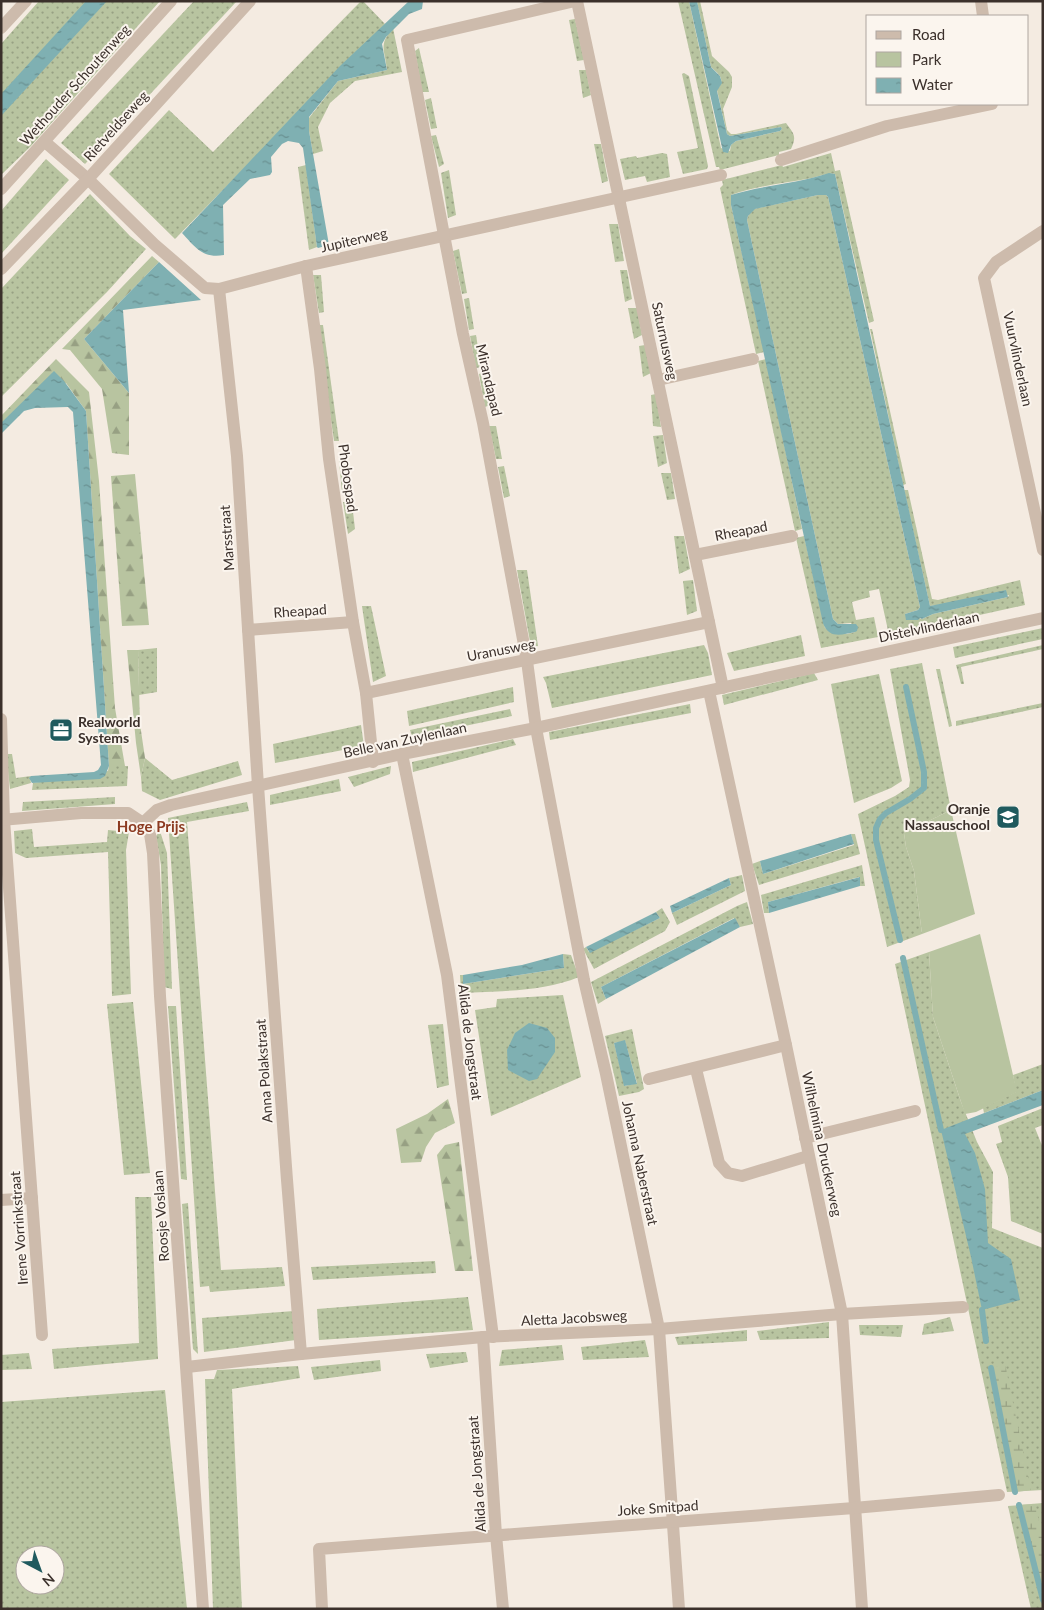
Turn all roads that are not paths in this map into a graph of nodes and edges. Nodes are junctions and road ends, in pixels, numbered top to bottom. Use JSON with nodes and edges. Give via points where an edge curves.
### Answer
{"nodes":[{"id":1,"x":26,"y":1,"type":"edge"},
{"id":2,"x":171,"y":1,"type":"edge"},
{"id":3,"x":250,"y":1,"type":"edge"},
{"id":4,"x":576,"y":1,"type":"edge"},
{"id":5,"x":980,"y":1,"type":"edge"},
{"id":6,"x":984,"y":15,"type":"edge"},
{"id":7,"x":1,"y":28,"type":"edge"},
{"id":8,"x":987,"y":105,"type":"edge"},
{"id":9,"x":45,"y":142,"type":"junction"},
{"id":10,"x":781,"y":160,"type":"dead end"},
{"id":11,"x":721,"y":175,"type":"dead end"},
{"id":12,"x":88,"y":179,"type":"junction"},
{"id":13,"x":1,"y":189,"type":"edge"},
{"id":14,"x":618,"y":198,"type":"junction"},
{"id":15,"x":1043,"y":232,"type":"edge"},
{"id":16,"x":444,"y":236,"type":"junction"},
{"id":17,"x":306,"y":266,"type":"junction"},
{"id":18,"x":1,"y":269,"type":"edge"},
{"id":19,"x":219,"y":289,"type":"junction"},
{"id":20,"x":753,"y":359,"type":"dead end"},
{"id":21,"x":658,"y":380,"type":"junction"},
{"id":22,"x":1038,"y":500,"type":"edge"},
{"id":23,"x":792,"y":536,"type":"dead end"},
{"id":24,"x":1043,"y":550,"type":"edge"},
{"id":25,"x":696,"y":555,"type":"junction"},
{"id":26,"x":1043,"y":618,"type":"edge"},
{"id":27,"x":353,"y":622,"type":"junction"},
{"id":28,"x":710,"y":622,"type":"junction"},
{"id":29,"x":248,"y":630,"type":"junction"},
{"id":30,"x":527,"y":660,"type":"junction"},
{"id":31,"x":821,"y":665,"type":"joint"},
{"id":32,"x":723,"y":688,"type":"junction"},
{"id":33,"x":708,"y":691,"type":"junction"},
{"id":34,"x":366,"y":693,"type":"junction"},
{"id":35,"x":1,"y":719,"type":"edge"},
{"id":36,"x":536,"y":728,"type":"junction"},
{"id":37,"x":402,"y":754,"type":"junction"},
{"id":38,"x":374,"y":762,"type":"junction"},
{"id":39,"x":258,"y":786,"type":"junction"},
{"id":40,"x":3,"y":820,"type":"edge"},
{"id":41,"x":143,"y":823,"type":"junction"},
{"id":42,"x":786,"y":1045,"type":"junction"},
{"id":43,"x":696,"y":1068,"type":"junction"},
{"id":44,"x":649,"y":1079,"type":"dead end"},
{"id":45,"x":914,"y":1111,"type":"dead end"},
{"id":46,"x":805,"y":1138,"type":"junction"},
{"id":47,"x":808,"y":1156,"type":"junction"},
{"id":48,"x":32,"y":1198,"type":"junction"},
{"id":49,"x":1,"y":1200,"type":"edge"},
{"id":50,"x":963,"y":1307,"type":"dead end"},
{"id":51,"x":842,"y":1314,"type":"junction"},
{"id":52,"x":659,"y":1329,"type":"junction"},
{"id":53,"x":42,"y":1335,"type":"dead end"},
{"id":54,"x":488,"y":1337,"type":"junction"},
{"id":55,"x":302,"y":1354,"type":"junction"},
{"id":56,"x":187,"y":1367,"type":"junction"},
{"id":57,"x":999,"y":1496,"type":"dead end"},
{"id":58,"x":854,"y":1508,"type":"junction"},
{"id":59,"x":673,"y":1522,"type":"junction"},
{"id":60,"x":496,"y":1535,"type":"junction"},
{"id":61,"x":203,"y":1609,"type":"edge"},
{"id":62,"x":322,"y":1609,"type":"edge"},
{"id":63,"x":503,"y":1609,"type":"edge"},
{"id":64,"x":680,"y":1609,"type":"edge"},
{"id":65,"x":862,"y":1609,"type":"edge"}],
"edges":[{"from":1,"to":7,"type":"street"},
{"from":2,"to":9,"type":"street","name":"Wethouder Schoutenweg"},
{"from":3,"to":12,"type":"street","name":"Rietveldseweg"},
{"from":4,"to":14,"type":"street","name":"Saturnusweg"},
{"from":4,"to":16,"type":"street","name":"Mirandapad","via":[[407,40]]},
{"from":5,"to":6,"type":"street"},
{"from":8,"to":10,"type":"street","via":[[887,126]]},
{"from":9,"to":12,"type":"street"},
{"from":9,"to":13,"type":"street","name":"Wethouder Schoutenweg"},
{"from":11,"to":14,"type":"street","name":"Jupiterweg"},
{"from":12,"to":18,"type":"street","name":"Rietveldseweg"},
{"from":12,"to":19,"type":"street","via":[[154,244],[205,288]]},
{"from":14,"to":16,"type":"street","name":"Jupiterweg"},
{"from":14,"to":21,"type":"street","name":"Saturnusweg"},
{"from":15,"to":22,"type":"street","name":"Vuurvlinderlaan","via":[[996,262],[984,278]]},
{"from":16,"to":17,"type":"street","name":"Jupiterweg"},
{"from":16,"to":30,"type":"street","name":"Mirandapad","via":[[484,423]]},
{"from":17,"to":19,"type":"street","name":"Jupiterweg"},
{"from":17,"to":27,"type":"street","name":"Phobospad"},
{"from":19,"to":29,"type":"street","name":"Marsstraat","via":[[237,456]]},
{"from":20,"to":21,"type":"street"},
{"from":21,"to":25,"type":"street","name":"Saturnusweg"},
{"from":22,"to":24,"type":"street","name":"Vuurvlinderlaan"},
{"from":23,"to":25,"type":"street","name":"Rheapad"},
{"from":25,"to":28,"type":"street","name":"Saturnusweg"},
{"from":26,"to":31,"type":"street","name":"Distelvlinderlaan"},
{"from":27,"to":29,"type":"street","name":"Rheapad"},
{"from":27,"to":34,"type":"street","name":"Phobospad"},
{"from":28,"to":30,"type":"street","name":"Uranusweg"},
{"from":28,"to":32,"type":"street","name":"Saturnusweg"},
{"from":29,"to":39,"type":"street","name":"Marsstraat"},
{"from":30,"to":34,"type":"street","name":"Uranusweg"},
{"from":30,"to":36,"type":"street","name":"Mirandapad"},
{"from":31,"to":32,"type":"street","name":"Belle van Zuylenlaan"},
{"from":32,"to":33,"type":"street","name":"Belle van Zuylenlaan"},
{"from":33,"to":36,"type":"street","name":"Belle van Zuylenlaan"},
{"from":33,"to":42,"type":"street","name":"Wilhelmina Druckerweg"},
{"from":34,"to":38,"type":"street"},
{"from":35,"to":40,"type":"street","name":"Irene Vorrinkstraat"},
{"from":36,"to":37,"type":"street","name":"Belle van Zuylenlaan"},
{"from":36,"to":52,"type":"street","name":"Johanna Naberstraat","via":[[584,980]]},
{"from":37,"to":38,"type":"street","name":"Belle van Zuylenlaan"},
{"from":37,"to":54,"type":"street","name":"Alida de Jongstraat","via":[[447,975]]},
{"from":38,"to":39,"type":"street","name":"Belle van Zuylenlaan"},
{"from":39,"to":41,"type":"street","name":"Belle van Zuylenlaan","via":[[171,805],[157,810]]},
{"from":39,"to":55,"type":"street","name":"Anna Polakstraat"},
{"from":40,"to":41,"type":"street","via":[[82,813],[128,813]]},
{"from":40,"to":48,"type":"street","name":"Irene Vorrinkstraat"},
{"from":41,"to":56,"type":"street","name":"Roosje Voslaan","via":[[150,834],[152,853]]},
{"from":42,"to":43,"type":"street"},
{"from":42,"to":46,"type":"street","name":"Wilhelmina Druckerweg"},
{"from":43,"to":44,"type":"street"},
{"from":43,"to":47,"type":"street","via":[[719,1163],[728,1173],[742,1176]]},
{"from":45,"to":46,"type":"street"},
{"from":46,"to":47,"type":"street","name":"Wilhelmina Druckerweg"},
{"from":47,"to":51,"type":"street","name":"Wilhelmina Druckerweg"},
{"from":48,"to":49,"type":"street"},
{"from":48,"to":53,"type":"street","name":"Irene Vorrinkstraat"},
{"from":50,"to":51,"type":"street","name":"Aletta Jacobsweg"},
{"from":51,"to":52,"type":"street","name":"Aletta Jacobsweg"},
{"from":51,"to":58,"type":"street","name":"Wilhelmina Druckerweg"},
{"from":52,"to":54,"type":"street","name":"Aletta Jacobsweg"},
{"from":52,"to":59,"type":"street","name":"Johanna Naberstraat"},
{"from":54,"to":55,"type":"street","name":"Aletta Jacobsweg"},
{"from":54,"to":60,"type":"street","name":"Alida de Jongstraat"},
{"from":55,"to":56,"type":"street","name":"Aletta Jacobsweg"},
{"from":56,"to":61,"type":"street","name":"Roosje Voslaan"},
{"from":57,"to":58,"type":"street","name":"Joke Smitpad"},
{"from":58,"to":59,"type":"street","name":"Joke Smitpad"},
{"from":58,"to":65,"type":"street","name":"Wilhelmina Druckerweg"},
{"from":59,"to":60,"type":"street","name":"Joke Smitpad"},
{"from":59,"to":64,"type":"street","name":"Johanna Naberstraat"},
{"from":60,"to":62,"type":"street","name":"Joke Smitpad","via":[[319,1549]]},
{"from":60,"to":63,"type":"street","name":"Alida de Jongstraat"}]}
